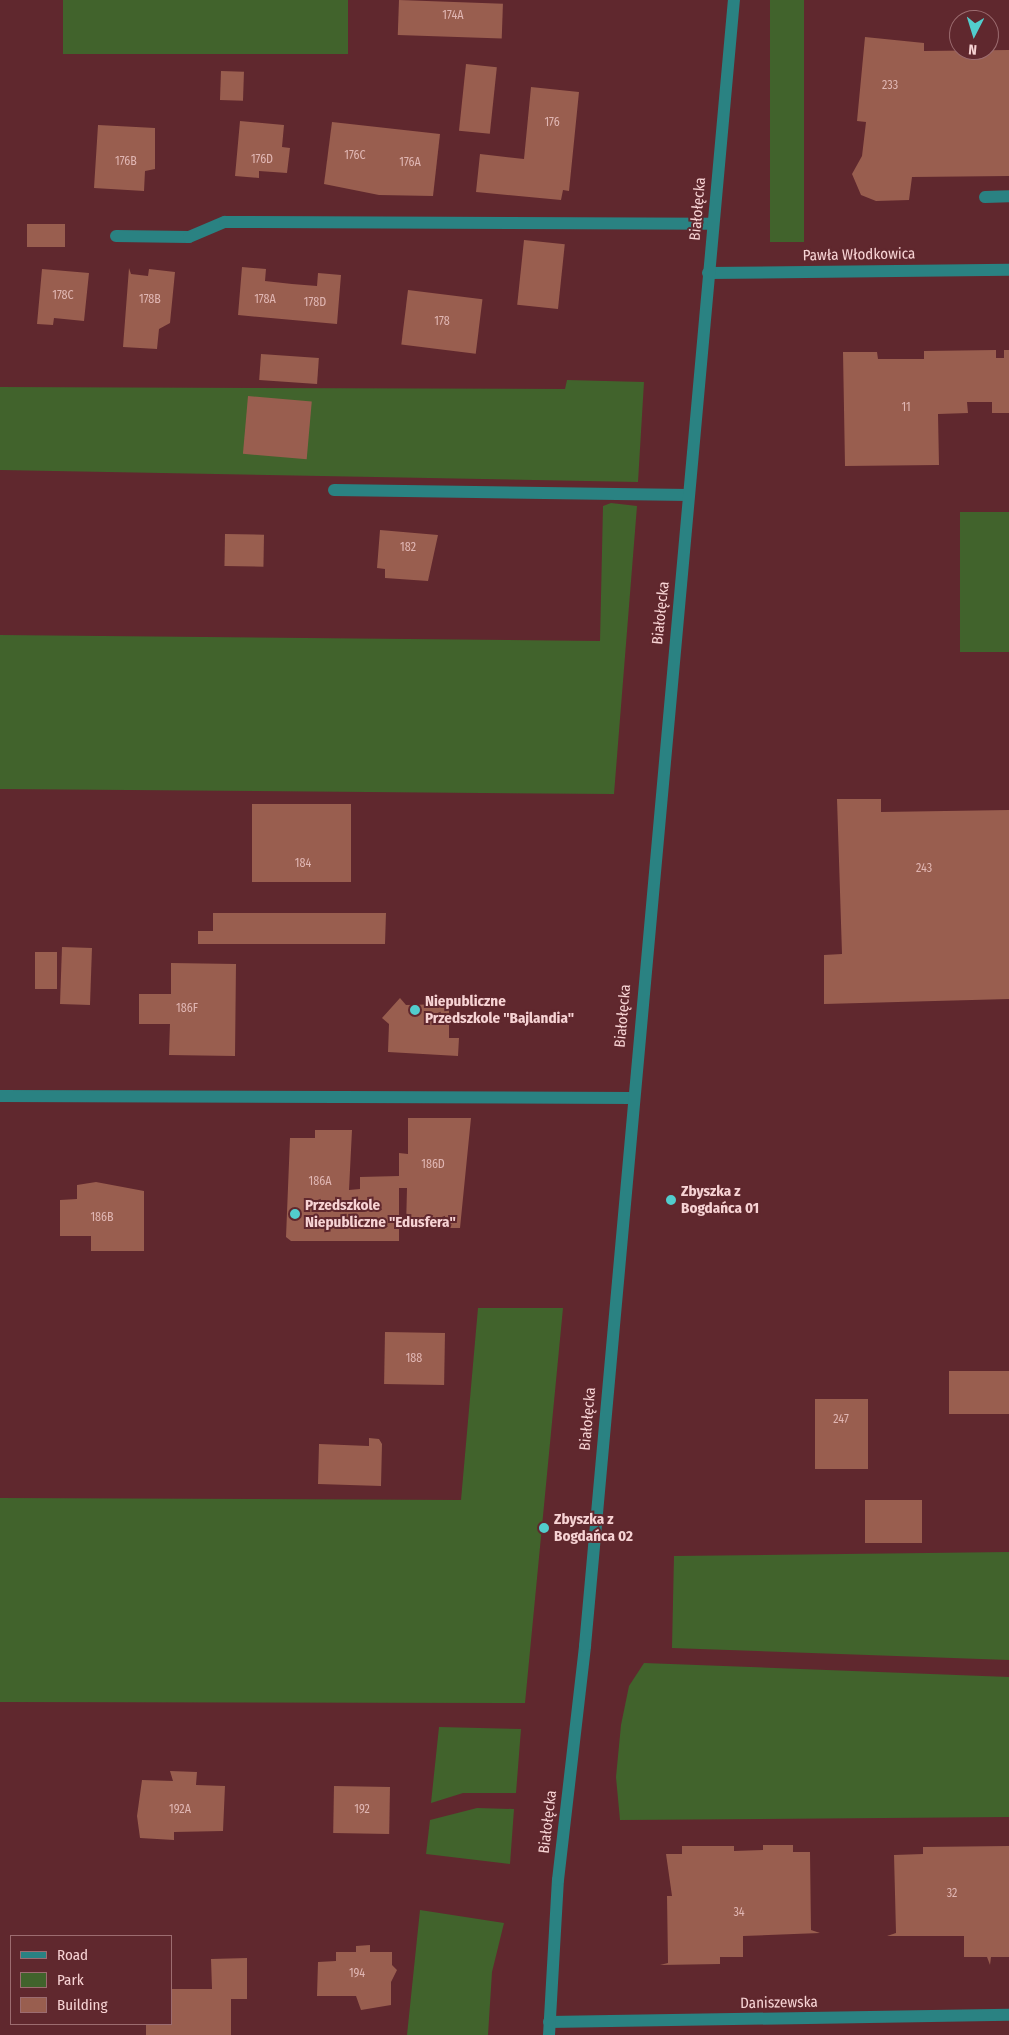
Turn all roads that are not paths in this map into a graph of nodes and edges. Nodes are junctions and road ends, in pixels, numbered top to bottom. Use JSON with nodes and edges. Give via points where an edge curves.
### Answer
{"nodes":[{"id":1,"x":734,"y":0,"type":"edge"},
{"id":2,"x":1009,"y":196,"type":"edge"},
{"id":3,"x":985,"y":197,"type":"dead end"},
{"id":4,"x":712,"y":224,"type":"junction"},
{"id":5,"x":116,"y":236,"type":"dead end"},
{"id":6,"x":1009,"y":270,"type":"edge"},
{"id":7,"x":708,"y":273,"type":"junction"},
{"id":8,"x":334,"y":490,"type":"dead end"},
{"id":9,"x":689,"y":495,"type":"junction"},
{"id":10,"x":1,"y":1096,"type":"dead end"},
{"id":11,"x":633,"y":1098,"type":"junction"},
{"id":12,"x":1009,"y":2015,"type":"edge"},
{"id":13,"x":549,"y":2029,"type":"edge"}],
"edges":[{"from":1,"to":4,"type":"street","name":"Białołęcka"},
{"from":2,"to":3,"type":"street"},
{"from":4,"to":5,"type":"street","via":[[225,222],[189,237]]},
{"from":4,"to":7,"type":"street","name":"Białołęcka"},
{"from":6,"to":7,"type":"street","name":"Pawła Włodkowica"},
{"from":7,"to":9,"type":"street","name":"Białołęcka"},
{"from":8,"to":9,"type":"street"},
{"from":9,"to":11,"type":"street","name":"Białołęcka"},
{"from":10,"to":11,"type":"street"},
{"from":11,"to":13,"type":"street","name":"Białołęcka","via":[[585,1646],[558,1880]]},
{"from":12,"to":13,"type":"street","name":"Daniszewska"}]}
